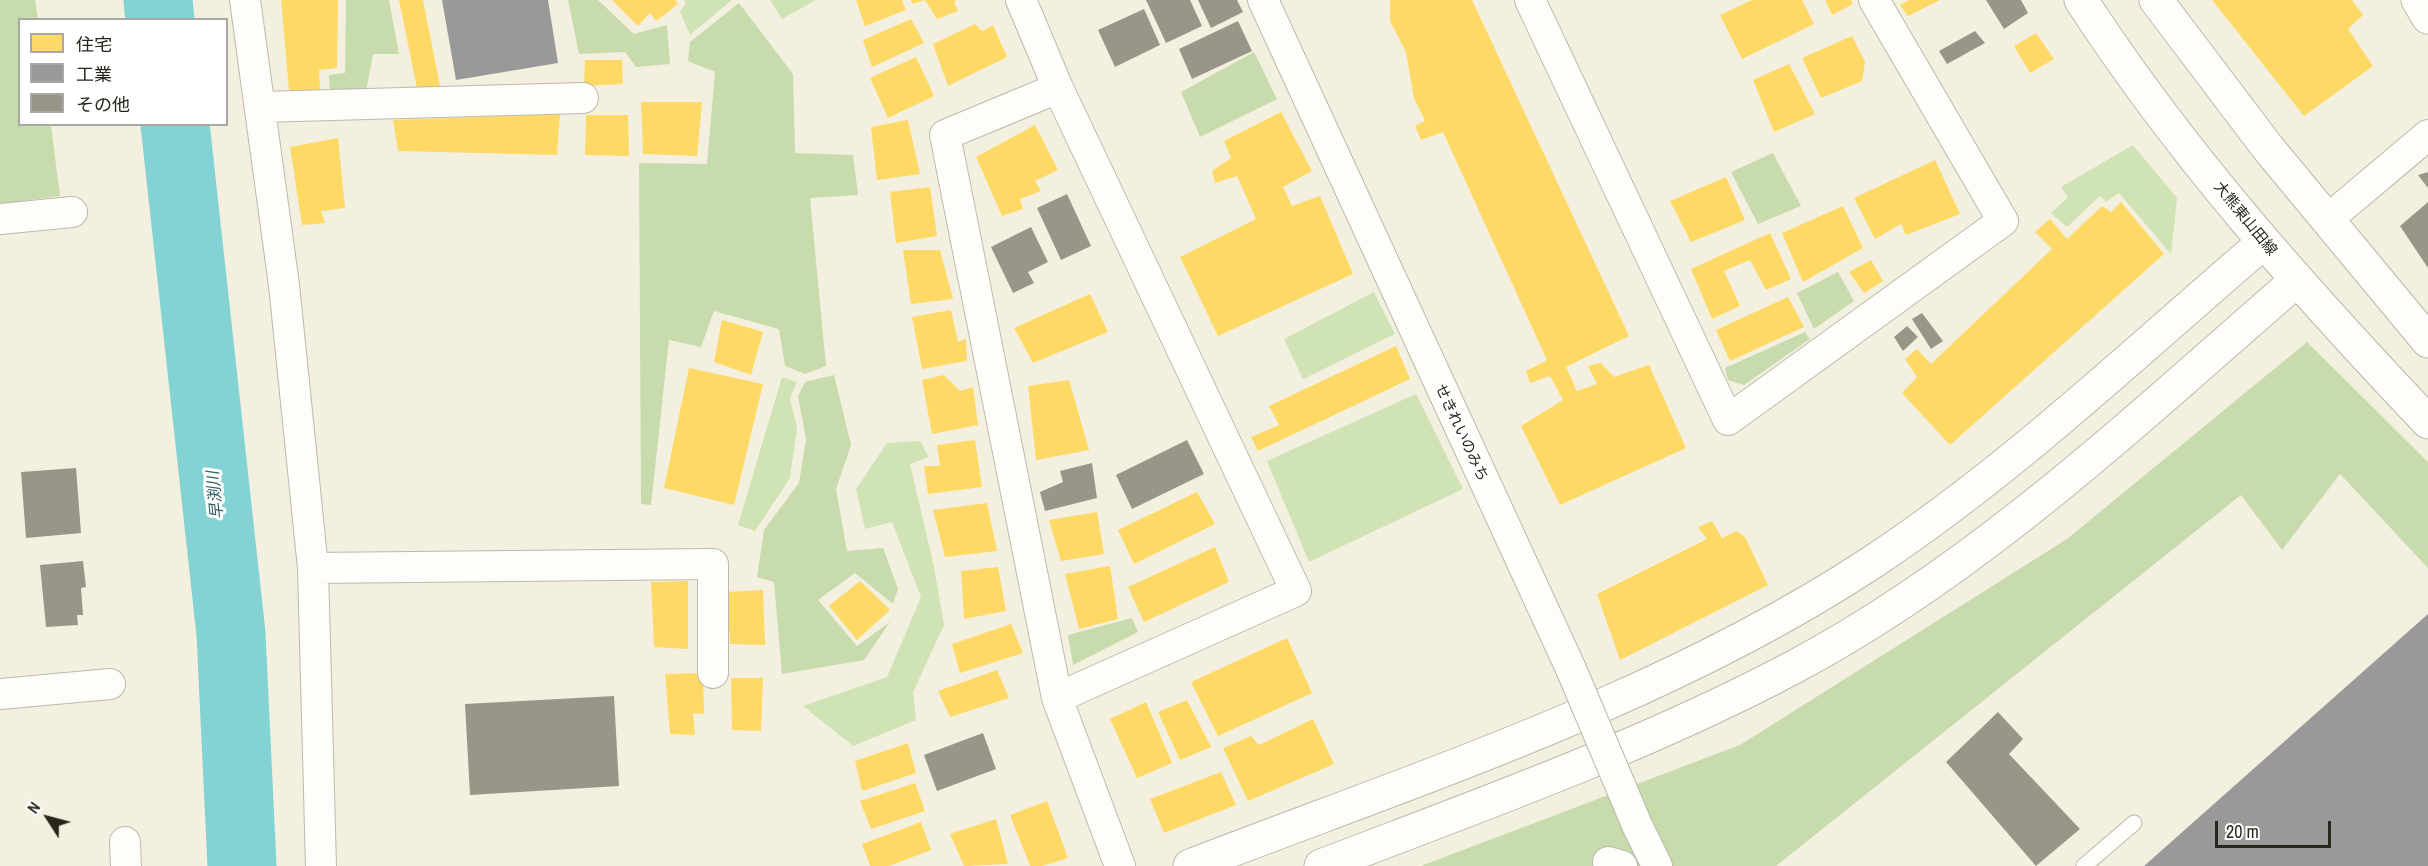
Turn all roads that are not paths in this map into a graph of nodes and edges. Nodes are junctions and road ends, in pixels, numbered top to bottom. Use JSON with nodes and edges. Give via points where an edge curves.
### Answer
{"nodes":[{"id":1,"x":245,"y":0,"type":"edge"},
{"id":2,"x":1021,"y":0,"type":"edge"},
{"id":3,"x":1263,"y":0,"type":"edge"},
{"id":4,"x":1530,"y":0,"type":"edge"},
{"id":5,"x":1874,"y":0,"type":"edge"},
{"id":6,"x":2081,"y":0,"type":"edge"},
{"id":7,"x":2156,"y":0,"type":"edge"},
{"id":8,"x":2418,"y":0,"type":"edge"},
{"id":9,"x":2428,"y":17,"type":"edge"},
{"id":10,"x":1058,"y":88,"type":"junction"},
{"id":11,"x":583,"y":98,"type":"dead end"},
{"id":12,"x":260,"y":107,"type":"junction"},
{"id":13,"x":2428,"y":135,"type":"edge"},
{"id":14,"x":72,"y":212,"type":"dead end"},
{"id":15,"x":0,"y":219,"type":"edge"},
{"id":16,"x":2327,"y":220,"type":"junction"},
{"id":17,"x":2263,"y":243,"type":"junction"},
{"id":18,"x":2296,"y":281,"type":"junction"},
{"id":19,"x":2428,"y":341,"type":"edge"},
{"id":20,"x":2428,"y":422,"type":"edge"},
{"id":21,"x":313,"y":568,"type":"junction"},
{"id":22,"x":713,"y":673,"type":"dead end"},
{"id":23,"x":110,"y":684,"type":"dead end"},
{"id":24,"x":0,"y":694,"type":"edge"},
{"id":25,"x":1058,"y":698,"type":"junction"},
{"id":26,"x":2134,"y":823,"type":"dead end"},
{"id":27,"x":321,"y":866,"type":"edge"},
{"id":28,"x":1120,"y":866,"type":"edge"},
{"id":29,"x":1190,"y":866,"type":"edge"},
{"id":30,"x":1321,"y":866,"type":"edge"},
{"id":31,"x":1657,"y":866,"type":"edge"},
{"id":32,"x":2084,"y":866,"type":"edge"}],
"edges":[{"from":1,"to":12,"type":"street"},
{"from":2,"to":10,"type":"street"},
{"from":3,"to":31,"type":"street","name":"せきれいのみち","bridge":true,"via":[[1571,669]]},
{"from":4,"to":5,"type":"street","via":[[1728,420],[2003,221]]},
{"from":6,"to":17,"type":"main road","name":"大熊東山田線","via":[[2152,103]]},
{"from":7,"to":16,"type":"main road","via":[[2217,84]]},
{"from":8,"to":9,"type":"main road"},
{"from":10,"to":25,"type":"street","via":[[945,135]]},
{"from":10,"to":25,"type":"street","via":[[1296,591]]},
{"from":11,"to":12,"type":"street"},
{"from":12,"to":21,"type":"street","via":[[284,285]]},
{"from":13,"to":16,"type":"street"},
{"from":14,"to":15,"type":"street"},
{"from":16,"to":19,"type":"main road"},
{"from":17,"to":18,"type":"main road","name":"大熊東山田線"},
{"from":17,"to":29,"type":"main road","via":[[2007,464],[1868,565],[1749,634],[1593,710]]},
{"from":18,"to":20,"type":"main road","name":"大熊東山田線"},
{"from":18,"to":30,"type":"main road","via":[[2012,523],[1897,605],[1795,666],[1646,738]]},
{"from":21,"to":22,"type":"street","via":[[714,564]]},
{"from":21,"to":27,"type":"street"},
{"from":23,"to":24,"type":"street"},
{"from":25,"to":28,"type":"street"},
{"from":26,"to":32,"type":"lane"}]}
